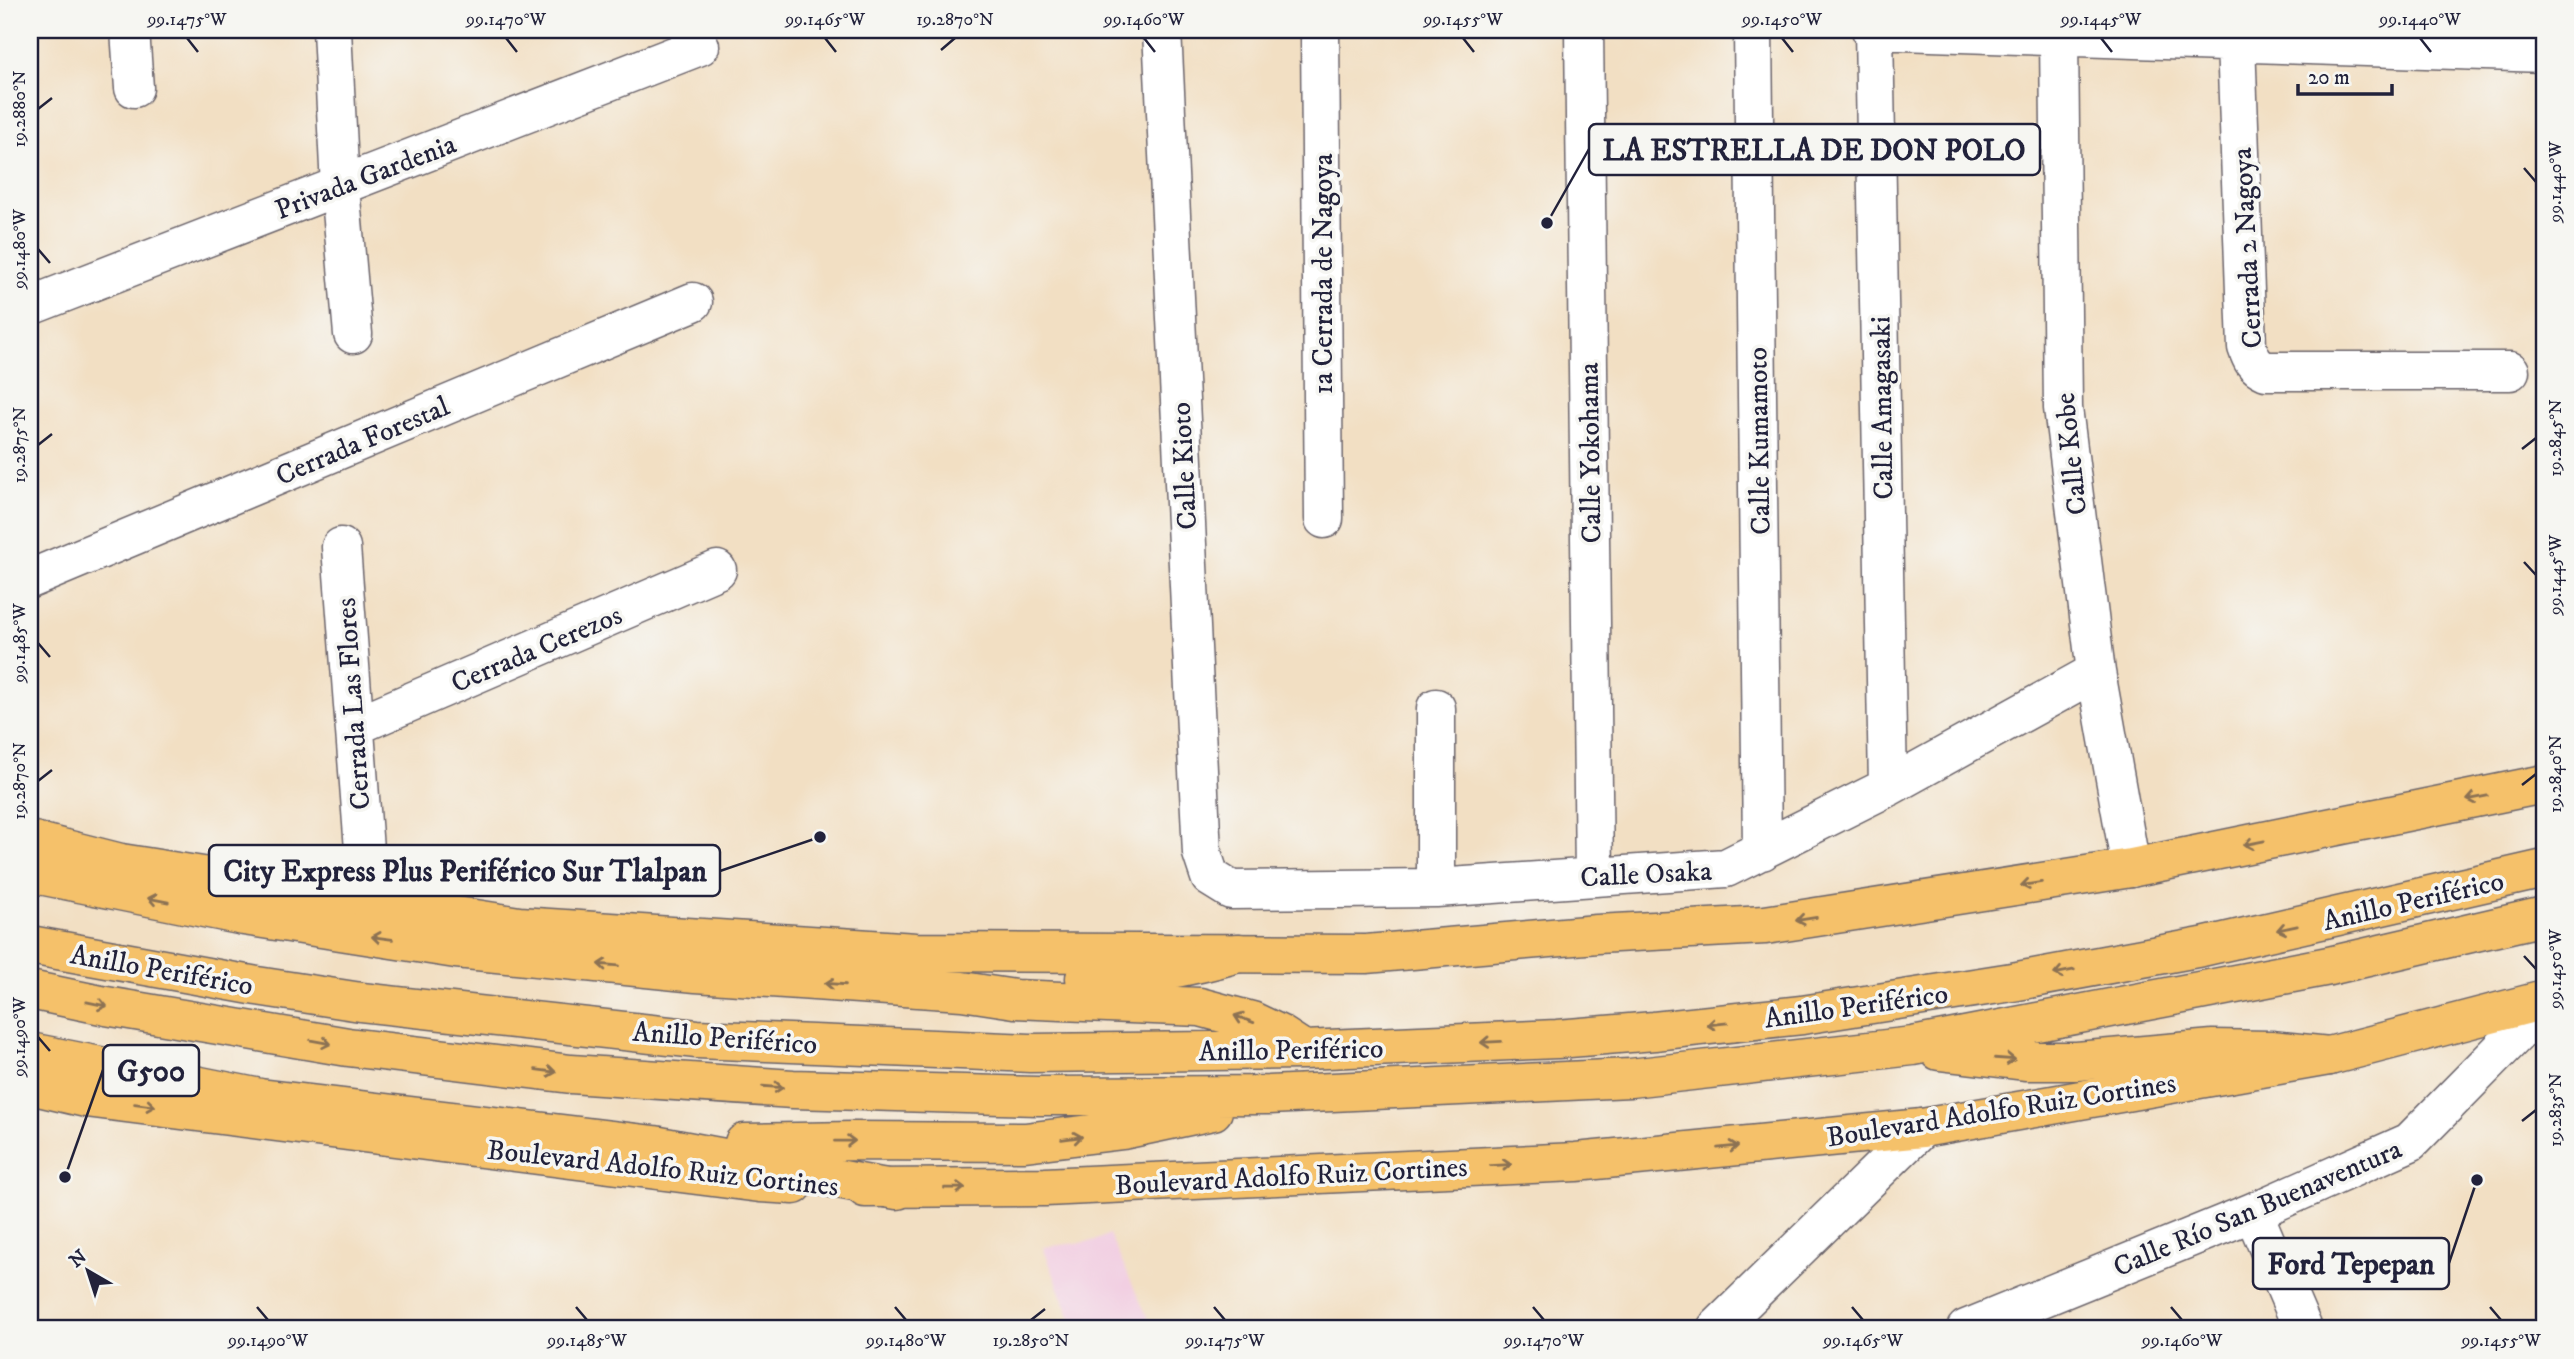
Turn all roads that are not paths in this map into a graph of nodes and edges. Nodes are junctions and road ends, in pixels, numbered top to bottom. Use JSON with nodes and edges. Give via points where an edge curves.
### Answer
{"nodes":[{"id":1,"x":130,"y":30,"type":"edge"},
{"id":2,"x":332,"y":30,"type":"edge"},
{"id":3,"x":1162,"y":30,"type":"edge"},
{"id":4,"x":1321,"y":30,"type":"edge"},
{"id":5,"x":1584,"y":30,"type":"edge"},
{"id":6,"x":1753,"y":30,"type":"edge"},
{"id":7,"x":1873,"y":30,"type":"edge"},
{"id":8,"x":2059,"y":36,"type":"junction"},
{"id":9,"x":2236,"y":41,"type":"junction"},
{"id":10,"x":700,"y":46,"type":"dead end"},
{"id":11,"x":2544,"y":53,"type":"edge"},
{"id":12,"x":134,"y":88,"type":"dead end"},
{"id":13,"x":340,"y":187,"type":"junction"},
{"id":14,"x":693,"y":302,"type":"dead end"},
{"id":15,"x":30,"y":306,"type":"edge"},
{"id":16,"x":353,"y":334,"type":"dead end"},
{"id":17,"x":2510,"y":371,"type":"dead end"},
{"id":18,"x":1324,"y":519,"type":"dead end"},
{"id":19,"x":341,"y":547,"type":"dead end"},
{"id":20,"x":718,"y":570,"type":"dead end"},
{"id":21,"x":30,"y":579,"type":"edge"},
{"id":22,"x":2096,"y":672,"type":"junction"},
{"id":23,"x":1436,"y":708,"type":"dead end"},
{"id":24,"x":355,"y":726,"type":"junction"},
{"id":25,"x":2544,"y":784,"type":"edge"},
{"id":26,"x":1888,"y":787,"type":"junction"},
{"id":27,"x":30,"y":840,"type":"edge"},
{"id":28,"x":1762,"y":851,"type":"junction"},
{"id":29,"x":2131,"y":868,"type":"junction"},
{"id":30,"x":2544,"y":869,"type":"edge"},
{"id":31,"x":30,"y":873,"type":"edge"},
{"id":32,"x":1594,"y":876,"type":"junction"},
{"id":33,"x":1436,"y":888,"type":"junction"},
{"id":34,"x":1231,"y":890,"type":"joint"},
{"id":35,"x":368,"y":902,"type":"junction"},
{"id":36,"x":2544,"y":916,"type":"edge"},
{"id":37,"x":30,"y":945,"type":"edge"},
{"id":38,"x":1238,"y":953,"type":"junction"},
{"id":39,"x":30,"y":990,"type":"edge"},
{"id":40,"x":962,"y":991,"type":"junction"},
{"id":41,"x":2544,"y":1000,"type":"edge"},
{"id":42,"x":2544,"y":1006,"type":"edge"},
{"id":43,"x":1913,"y":1046,"type":"junction"},
{"id":44,"x":1304,"y":1051,"type":"junction"},
{"id":45,"x":30,"y":1052,"type":"edge"},
{"id":46,"x":2329,"y":1056,"type":"junction"},
{"id":47,"x":30,"y":1085,"type":"edge"},
{"id":48,"x":1269,"y":1096,"type":"junction"},
{"id":49,"x":1922,"y":1128,"type":"junction"},
{"id":50,"x":654,"y":1145,"type":"junction"},
{"id":51,"x":897,"y":1189,"type":"junction"},
{"id":52,"x":2253,"y":1212,"type":"junction"},
{"id":53,"x":1716,"y":1329,"type":"edge"},
{"id":54,"x":1966,"y":1329,"type":"edge"},
{"id":55,"x":2303,"y":1329,"type":"edge"}],
"edges":[{"from":1,"to":12,"type":"street"},
{"from":2,"to":13,"type":"street"},
{"from":3,"to":34,"type":"street","name":"Calle Kioto","via":[[1202,853],[1210,877]]},
{"from":4,"to":18,"type":"street","name":"1a Cerrada de Nagoya"},
{"from":5,"to":32,"type":"street","name":"Calle Yokohama"},
{"from":6,"to":28,"type":"street","name":"Calle Kumamoto"},
{"from":7,"to":8,"type":"street"},
{"from":7,"to":26,"type":"street","name":"Calle Amagasaki"},
{"from":8,"to":9,"type":"street"},
{"from":8,"to":22,"type":"street","name":"Calle Kobe","via":[[2063,408]]},
{"from":9,"to":11,"type":"street"},
{"from":9,"to":17,"type":"street","name":"Cerrada 2 Nagoya","via":[[2251,360],[2266,371]]},
{"from":10,"to":13,"type":"street","name":"Privada Gardenia"},
{"from":13,"to":15,"type":"street","name":"Privada Gardenia"},
{"from":13,"to":16,"type":"street"},
{"from":14,"to":21,"type":"street","name":"Cerrada Forestal"},
{"from":19,"to":24,"type":"street","name":"Cerrada Las Flores"},
{"from":20,"to":24,"type":"street","name":"Cerrada Cerezos"},
{"from":22,"to":26,"type":"street","name":"Calle Osaka"},
{"from":22,"to":29,"type":"street","name":"Calle Kobe"},
{"from":23,"to":33,"type":"street"},
{"from":24,"to":35,"type":"street","name":"Cerrada Las Flores"},
{"from":25,"to":29,"type":"main road","one_way":true},
{"from":26,"to":28,"type":"street","name":"Calle Osaka"},
{"from":27,"to":35,"type":"main road","via":[[121,863]]},
{"from":28,"to":32,"type":"street","name":"Calle Osaka","via":[[1726,868]]},
{"from":29,"to":38,"type":"main road","one_way":true,"via":[[1765,925],[1366,954]]},
{"from":30,"to":44,"type":"main road","name":"Anillo Periférico","one_way":true,"via":[[2203,947],[1802,1015],[1557,1039]]},
{"from":40,"to":31,"type":"main road","one_way":true,"via":[[696,973],[443,947],[244,916]]},
{"from":32,"to":33,"type":"street","name":"Calle Osaka"},
{"from":33,"to":34,"type":"street","name":"Calle Osaka"},
{"from":35,"to":38,"type":"main road","via":[[519,926],[916,952]]},
{"from":36,"to":43,"type":"main road","name":"Anillo Periférico","via":[[2329,966]]},
{"from":37,"to":44,"type":"main road","name":"Anillo Periférico","via":[[361,1002],[697,1039],[1030,1053]]},
{"from":38,"to":40,"type":"main road","via":[[1135,976],[1015,981]]},
{"from":39,"to":48,"type":"main road","name":"Anillo Periférico","one_way":true,"via":[[348,1047],[571,1074],[1025,1096]]},
{"from":44,"to":40,"type":"main road","one_way":true,"via":[[1252,1021],[1200,1007],[1015,999]]},
{"from":41,"to":46,"type":"main road","name":"Boulevard Adolfo Ruiz Cortines"},
{"from":42,"to":52,"type":"street","name":"Calle Río San Buenaventura","via":[[2410,1142]]},
{"from":43,"to":46,"type":"main road","one_way":true,"via":[[2025,1061],[2213,1049]]},
{"from":43,"to":48,"type":"main road","name":"Anillo Periférico","via":[[1630,1078]]},
{"from":45,"to":50,"type":"main road","via":[[260,1098]]},
{"from":46,"to":49,"type":"main road","name":"Boulevard Adolfo Ruiz Cortines"},
{"from":47,"to":51,"type":"main road","name":"Boulevard Adolfo Ruiz Cortines","one_way":true,"via":[[86,1098],[746,1181]]},
{"from":50,"to":48,"type":"main road","one_way":true,"via":[[1025,1142],[1123,1130]]},
{"from":51,"to":49,"type":"main road","name":"Boulevard Adolfo Ruiz Cortines","one_way":true,"via":[[1045,1187],[1576,1162]]},
{"from":49,"to":53,"type":"street"},
{"from":50,"to":51,"type":"main road"},
{"from":52,"to":54,"type":"street","name":"Calle Río San Buenaventura"},
{"from":52,"to":55,"type":"street"}]}
